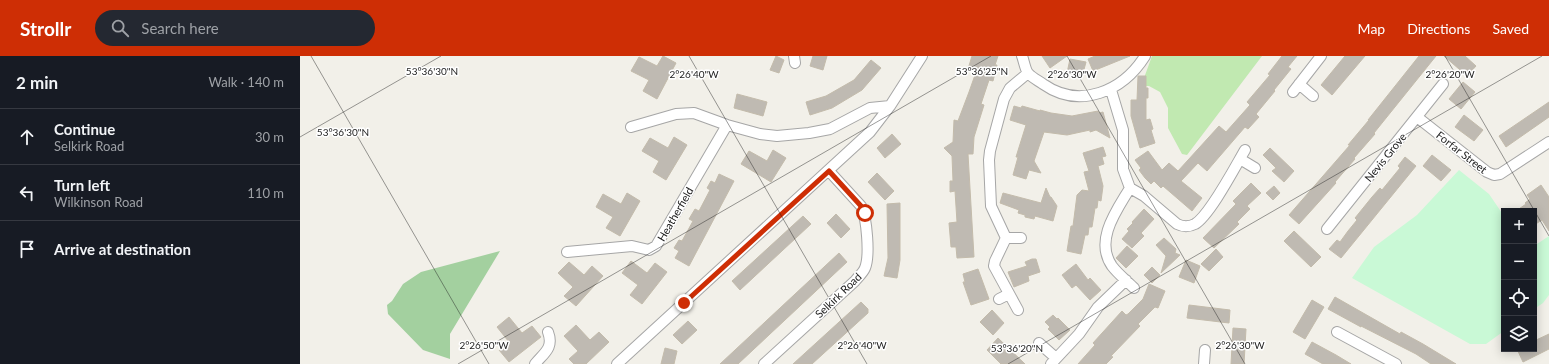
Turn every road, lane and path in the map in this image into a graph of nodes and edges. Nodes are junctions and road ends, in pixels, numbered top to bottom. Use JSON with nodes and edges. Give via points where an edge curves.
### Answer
{"nodes":[{"id":1,"x":922,"y":56,"type":"edge"},
{"id":2,"x":1022,"y":56,"type":"edge"},
{"id":3,"x":1145,"y":56,"type":"edge"},
{"id":4,"x":1321,"y":56,"type":"edge"},
{"id":5,"x":1028,"y":73,"type":"junction"},
{"id":6,"x":1443,"y":84,"type":"dead end"},
{"id":7,"x":1110,"y":90,"type":"junction"},
{"id":8,"x":1313,"y":96,"type":"dead end"},
{"id":9,"x":890,"y":106,"type":"junction"},
{"id":10,"x":1417,"y":117,"type":"junction"},
{"id":11,"x":727,"y":125,"type":"junction"},
{"id":12,"x":631,"y":127,"type":"dead end"},
{"id":13,"x":1549,"y":142,"type":"edge"},
{"id":14,"x":1255,"y":168,"type":"dead end"},
{"id":15,"x":829,"y":171,"type":"junction"},
{"id":16,"x":1130,"y":188,"type":"junction"},
{"id":17,"x":1327,"y":229,"type":"dead end"},
{"id":18,"x":1006,"y":238,"type":"junction"},
{"id":19,"x":1020,"y":238,"type":"dead end"},
{"id":20,"x":567,"y":252,"type":"dead end"},
{"id":21,"x":1126,"y":280,"type":"junction"},
{"id":22,"x":1134,"y":288,"type":"dead end"},
{"id":23,"x":1009,"y":294,"type":"junction"},
{"id":24,"x":999,"y":299,"type":"dead end"},
{"id":25,"x":1018,"y":310,"type":"dead end"},
{"id":26,"x":548,"y":332,"type":"dead end"},
{"id":27,"x":1338,"y":332,"type":"dead end"},
{"id":28,"x":1040,"y":343,"type":"dead end"},
{"id":29,"x":1205,"y":350,"type":"dead end"},
{"id":30,"x":1054,"y":361,"type":"edge"},
{"id":31,"x":535,"y":364,"type":"edge"},
{"id":32,"x":617,"y":364,"type":"edge"},
{"id":33,"x":764,"y":364,"type":"edge"},
{"id":34,"x":1204,"y":364,"type":"edge"},
{"id":35,"x":1396,"y":364,"type":"edge"}],
"edges":[{"from":1,"to":9,"type":"street"},
{"from":2,"to":5,"type":"street"},
{"from":3,"to":7,"type":"street","via":[[1127,79]]},
{"from":4,"to":8,"type":"street","via":[[1296,88]]},
{"from":5,"to":7,"type":"street","via":[[1050,89],[1064,94],[1093,95]]},
{"from":5,"to":18,"type":"street","via":[[1010,88],[1004,100],[988,160],[991,206]]},
{"from":6,"to":10,"type":"street","name":"Nevis Grove"},
{"from":7,"to":16,"type":"street","via":[[1123,130],[1123,169]]},
{"from":9,"to":11,"type":"street","via":[[870,108],[830,129],[794,135],[760,134]]},
{"from":9,"to":15,"type":"street","via":[[870,132]]},
{"from":10,"to":13,"type":"street","name":"Forfar Street","via":[[1494,175],[1500,174]]},
{"from":10,"to":17,"type":"street","name":"Nevis Grove"},
{"from":11,"to":12,"type":"street","via":[[694,113],[684,113]]},
{"from":11,"to":20,"type":"street","name":"Heatherfield","via":[[656,246],[649,250],[632,246]]},
{"from":14,"to":16,"type":"street","via":[[1242,154],[1210,207],[1202,218],[1190,226],[1183,227],[1177,224],[1144,196]]},
{"from":15,"to":32,"type":"street"},
{"from":15,"to":33,"type":"street","name":"Selkirk Road","via":[[865,213],[867,259],[864,269],[855,281]]},
{"from":16,"to":21,"type":"street","via":[[1112,218],[1105,246],[1112,266]]},
{"from":18,"to":19,"type":"street"},
{"from":18,"to":23,"type":"street","via":[[994,266]]},
{"from":21,"to":22,"type":"street"},
{"from":21,"to":30,"type":"street","via":[[1098,307],[1079,334]]},
{"from":23,"to":24,"type":"street"},
{"from":23,"to":25,"type":"street"},
{"from":26,"to":31,"type":"street","via":[[548,350]]},
{"from":27,"to":35,"type":"street"},
{"from":28,"to":30,"type":"street"},
{"from":29,"to":34,"type":"street"}]}
